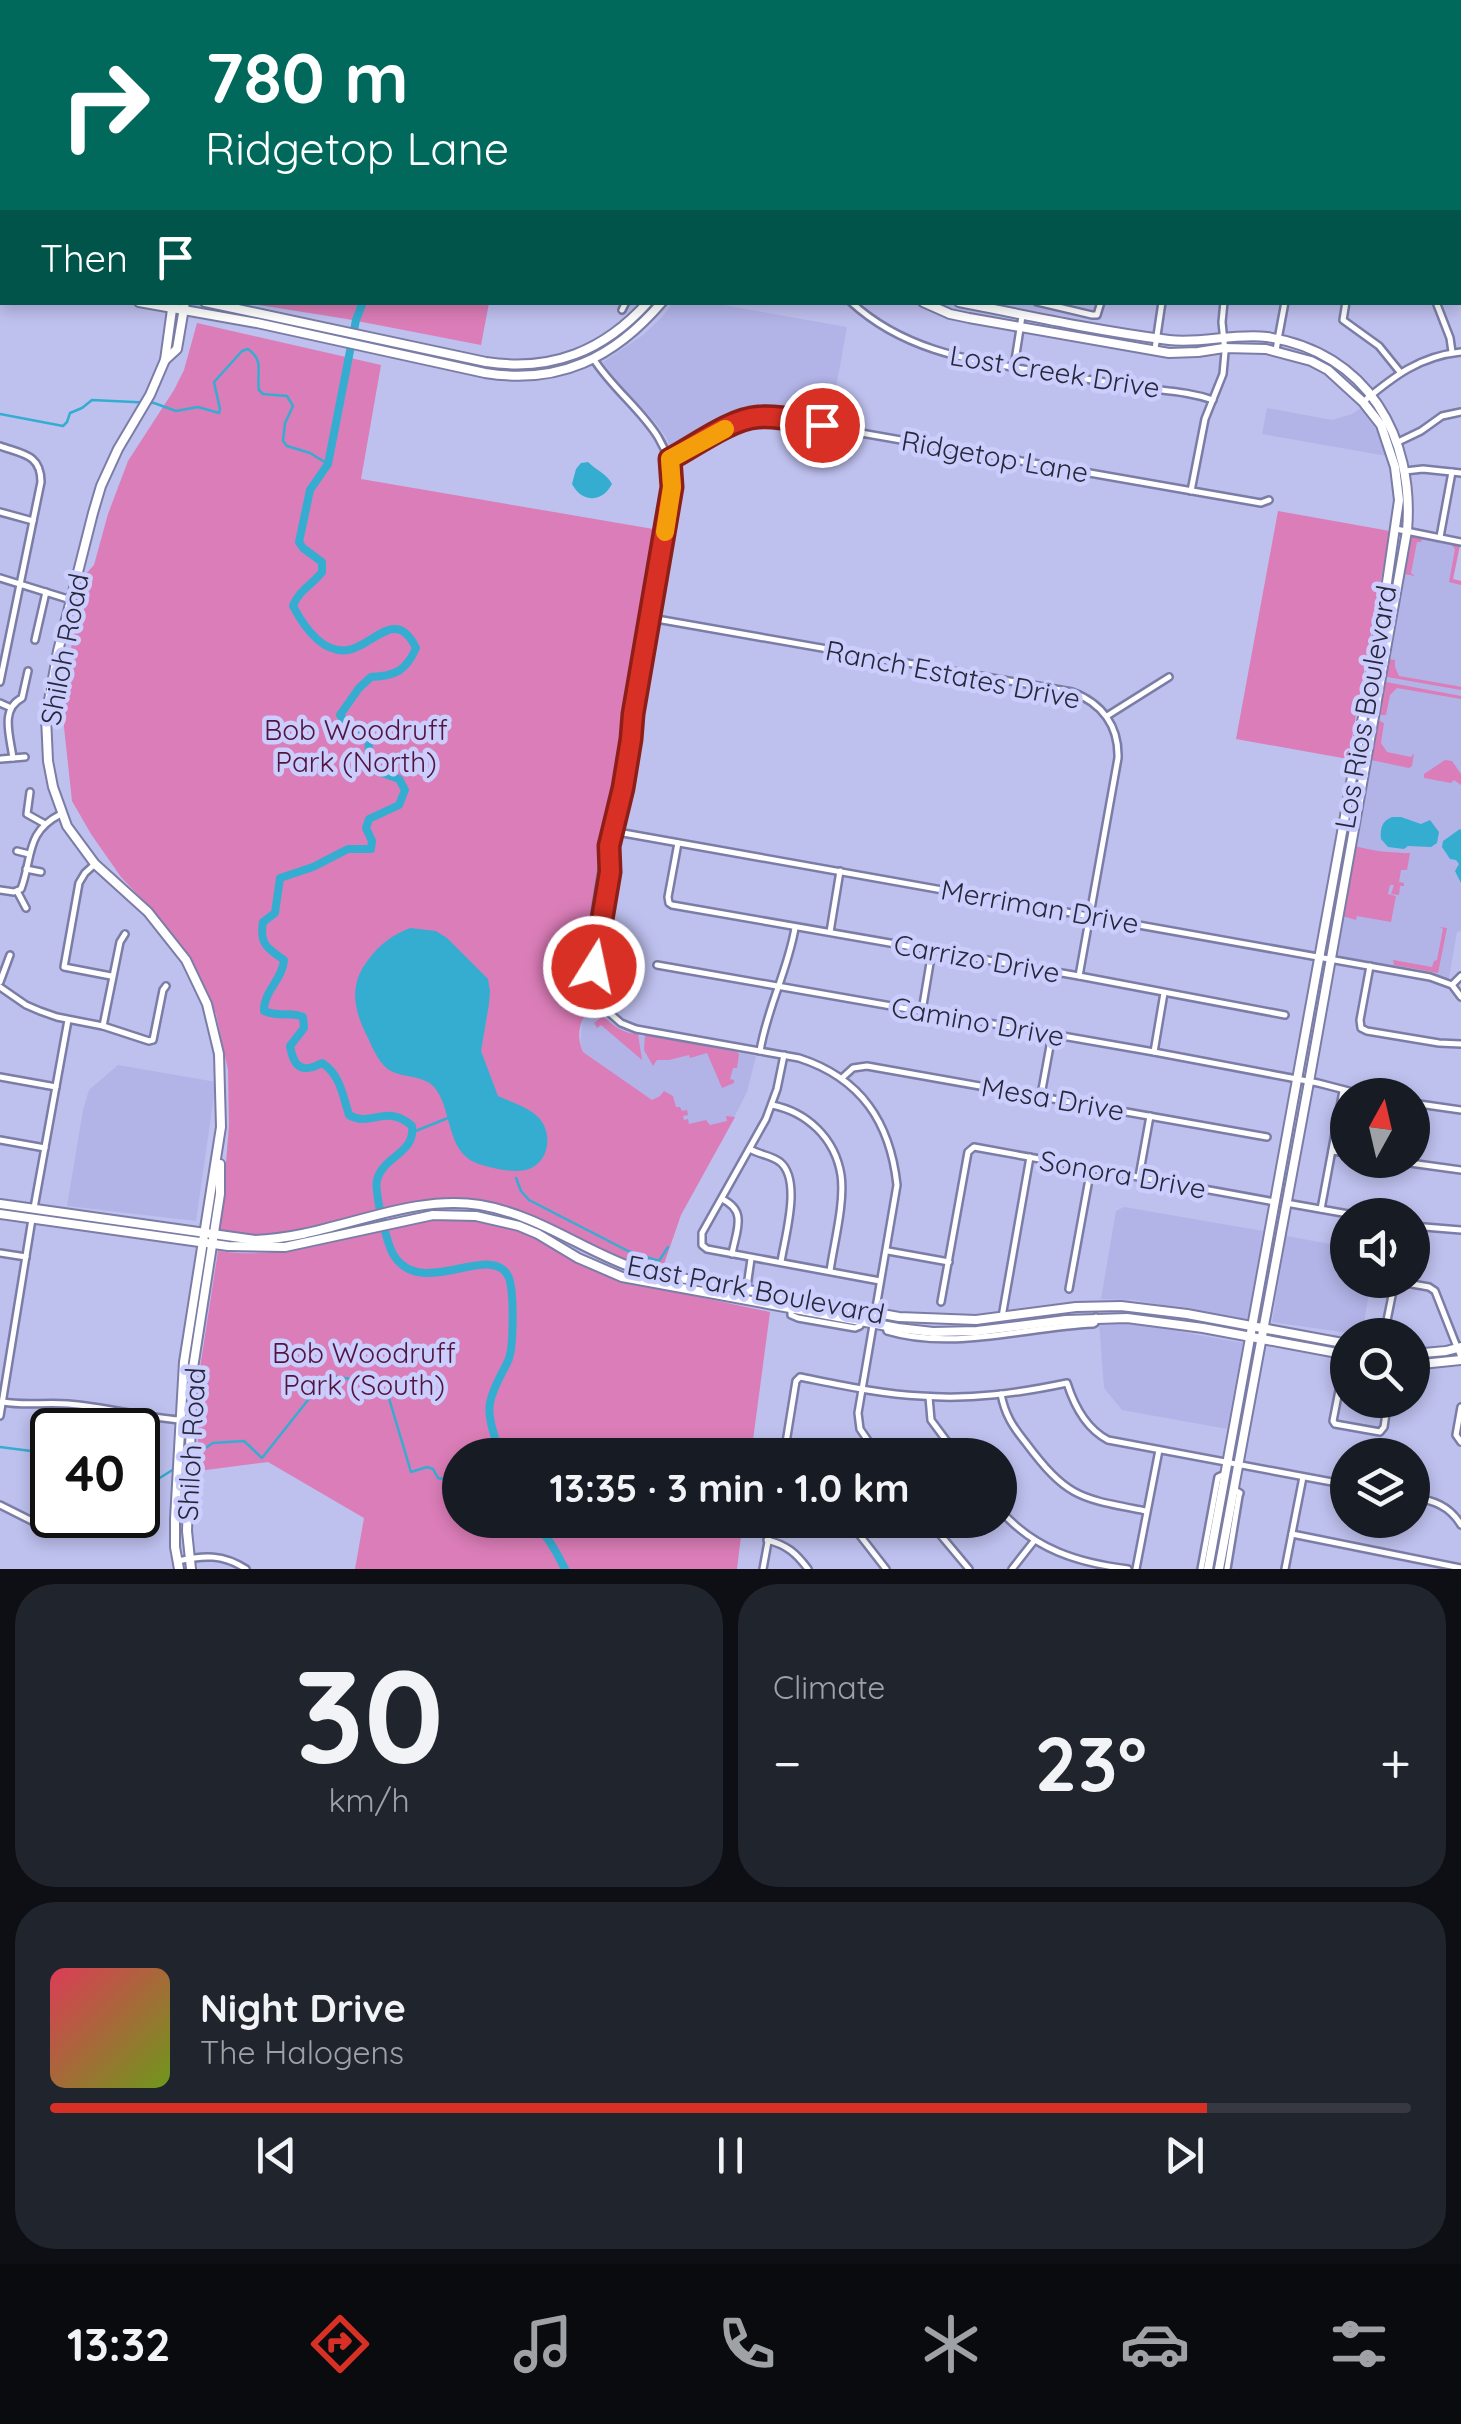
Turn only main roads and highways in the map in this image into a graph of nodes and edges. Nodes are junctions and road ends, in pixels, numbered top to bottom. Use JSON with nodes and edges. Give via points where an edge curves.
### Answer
{"nodes":[{"id":1,"x":173,"y":305,"type":"edge"},
{"id":2,"x":216,"y":305,"type":"edge"},
{"id":3,"x":645,"y":305,"type":"edge"},
{"id":4,"x":659,"y":305,"type":"edge"},
{"id":5,"x":930,"y":305,"type":"edge"},
{"id":6,"x":974,"y":305,"type":"edge"},
{"id":7,"x":185,"y":306,"type":"edge"},
{"id":8,"x":284,"y":324,"type":"junction"},
{"id":9,"x":165,"y":360,"type":"junction"},
{"id":10,"x":486,"y":362,"type":"junction"},
{"id":11,"x":536,"y":364,"type":"junction"},
{"id":12,"x":485,"y":373,"type":"junction"},
{"id":13,"x":537,"y":375,"type":"junction"},
{"id":14,"x":1393,"y":444,"type":"junction"},
{"id":15,"x":1340,"y":846,"type":"junction"},
{"id":16,"x":1350,"y":848,"type":"junction"},
{"id":17,"x":1332,"y":890,"type":"junction"},
{"id":18,"x":1338,"y":920,"type":"junction"},
{"id":19,"x":1281,"y":1202,"type":"junction"},
{"id":20,"x":0,"y":1204,"type":"edge"},
{"id":21,"x":0,"y":1214,"type":"edge"},
{"id":22,"x":33,"y":1214,"type":"junction"},
{"id":23,"x":209,"y":1239,"type":"junction"},
{"id":24,"x":1266,"y":1253,"type":"junction"},
{"id":25,"x":1277,"y":1255,"type":"junction"},
{"id":26,"x":1141,"y":1308,"type":"junction"},
{"id":27,"x":1140,"y":1319,"type":"junction"},
{"id":28,"x":1252,"y":1327,"type":"junction"},
{"id":29,"x":1264,"y":1329,"type":"junction"},
{"id":30,"x":1250,"y":1337,"type":"junction"},
{"id":31,"x":1261,"y":1340,"type":"junction"},
{"id":32,"x":1330,"y":1346,"type":"edge"},
{"id":33,"x":1330,"y":1348,"type":"edge"},
{"id":34,"x":1460,"y":1353,"type":"edge"},
{"id":35,"x":1430,"y":1354,"type":"edge"},
{"id":36,"x":1430,"y":1361,"type":"edge"},
{"id":37,"x":1241,"y":1408,"type":"junction"},
{"id":38,"x":1233,"y":1464,"type":"junction"},
{"id":39,"x":183,"y":1479,"type":"junction"},
{"id":40,"x":178,"y":1565,"type":"edge"},
{"id":41,"x":192,"y":1569,"type":"edge"},
{"id":42,"x":1204,"y":1569,"type":"edge"},
{"id":43,"x":1223,"y":1569,"type":"edge"}],
"edges":[{"from":1,"to":7,"type":"main road"},
{"from":1,"to":9,"type":"main road","name":"Shiloh Road"},
{"from":2,"to":8,"type":"main road"},
{"from":3,"to":11,"type":"main road","via":[[588,349]]},
{"from":4,"to":13,"type":"main road","via":[[593,359]]},
{"from":5,"to":14,"type":"main road","name":"Los Rios Boulevard","via":[[1155,350],[1276,350],[1328,370],[1364,402]]},
{"from":6,"to":14,"type":"main road","name":"Los Rios Boulevard","via":[[1175,341],[1278,340],[1319,354],[1372,395],[1388,419]]},
{"from":7,"to":8,"type":"main road"},
{"from":7,"to":9,"type":"main road","name":"Shiloh Road","via":[[177,349]]},
{"from":8,"to":10,"type":"main road"},
{"from":8,"to":12,"type":"main road"},
{"from":9,"to":23,"type":"main road","name":"Shiloh Road","via":[[101,486],[58,651],[46,717],[48,761],[75,838],[174,943],[212,1022],[222,1126]]},
{"from":10,"to":11,"type":"main road"},
{"from":10,"to":12,"type":"main road"},
{"from":11,"to":13,"type":"main road"},
{"from":12,"to":13,"type":"main road"},
{"from":14,"to":15,"type":"main road","name":"Los Rios Boulevard","via":[[1396,529]]},
{"from":14,"to":16,"type":"main road","name":"Los Rios Boulevard","via":[[1406,471],[1407,531]]},
{"from":15,"to":16,"type":"main road"},
{"from":15,"to":17,"type":"main road","name":"Los Rios Boulevard"},
{"from":16,"to":18,"type":"main road","name":"Los Rios Boulevard"},
{"from":17,"to":18,"type":"main road"},
{"from":17,"to":19,"type":"main road","name":"Los Rios Boulevard"},
{"from":18,"to":19,"type":"main road","name":"Los Rios Boulevard"},
{"from":19,"to":24,"type":"main road","name":"Los Rios Boulevard"},
{"from":19,"to":25,"type":"main road","name":"Los Rios Boulevard"},
{"from":20,"to":22,"type":"main road","name":"East Park Boulevard"},
{"from":21,"to":22,"type":"main road","name":"East Park Boulevard"},
{"from":22,"to":23,"type":"main road","name":"East Park Boulevard"},
{"from":23,"to":26,"type":"main road","name":"East Park Boulevard","via":[[273,1239],[455,1203],[498,1208],[544,1224],[642,1271],[875,1312],[934,1320]]},
{"from":23,"to":27,"type":"main road","name":"East Park Boulevard","via":[[285,1247],[456,1214],[538,1234],[622,1277],[886,1326],[950,1332]]},
{"from":23,"to":39,"type":"main road","name":"Shiloh Road","via":[[184,1362]]},
{"from":24,"to":25,"type":"main road"},
{"from":24,"to":28,"type":"main road","name":"Los Rios Boulevard"},
{"from":25,"to":29,"type":"main road","name":"Los Rios Boulevard"},
{"from":26,"to":27,"type":"main road"},
{"from":26,"to":28,"type":"main road","name":"East Park Boulevard"},
{"from":27,"to":30,"type":"main road","name":"East Park Boulevard"},
{"from":28,"to":29,"type":"main road","name":"East Park Boulevard"},
{"from":28,"to":30,"type":"main road","name":"Los Rios Boulevard"},
{"from":29,"to":31,"type":"main road","name":"Los Rios Boulevard"},
{"from":29,"to":32,"type":"main road","name":"East Park Boulevard"},
{"from":30,"to":31,"type":"main road","name":"East Park Boulevard"},
{"from":30,"to":37,"type":"main road","name":"Los Rios Boulevard"},
{"from":31,"to":33,"type":"main road","name":"East Park Boulevard"},
{"from":31,"to":37,"type":"main road","name":"Los Rios Boulevard"},
{"from":34,"to":35,"type":"main road"},
{"from":34,"to":36,"type":"main road"},
{"from":37,"to":38,"type":"main road","name":"Los Rios Boulevard"},
{"from":38,"to":42,"type":"main road","name":"Los Rios Boulevard","via":[[1225,1474]]},
{"from":38,"to":43,"type":"main road","name":"Los Rios Boulevard"},
{"from":39,"to":40,"type":"main road","name":"Shiloh Road","via":[[175,1519]]},
{"from":39,"to":41,"type":"main road","name":"Shiloh Road"}]}
